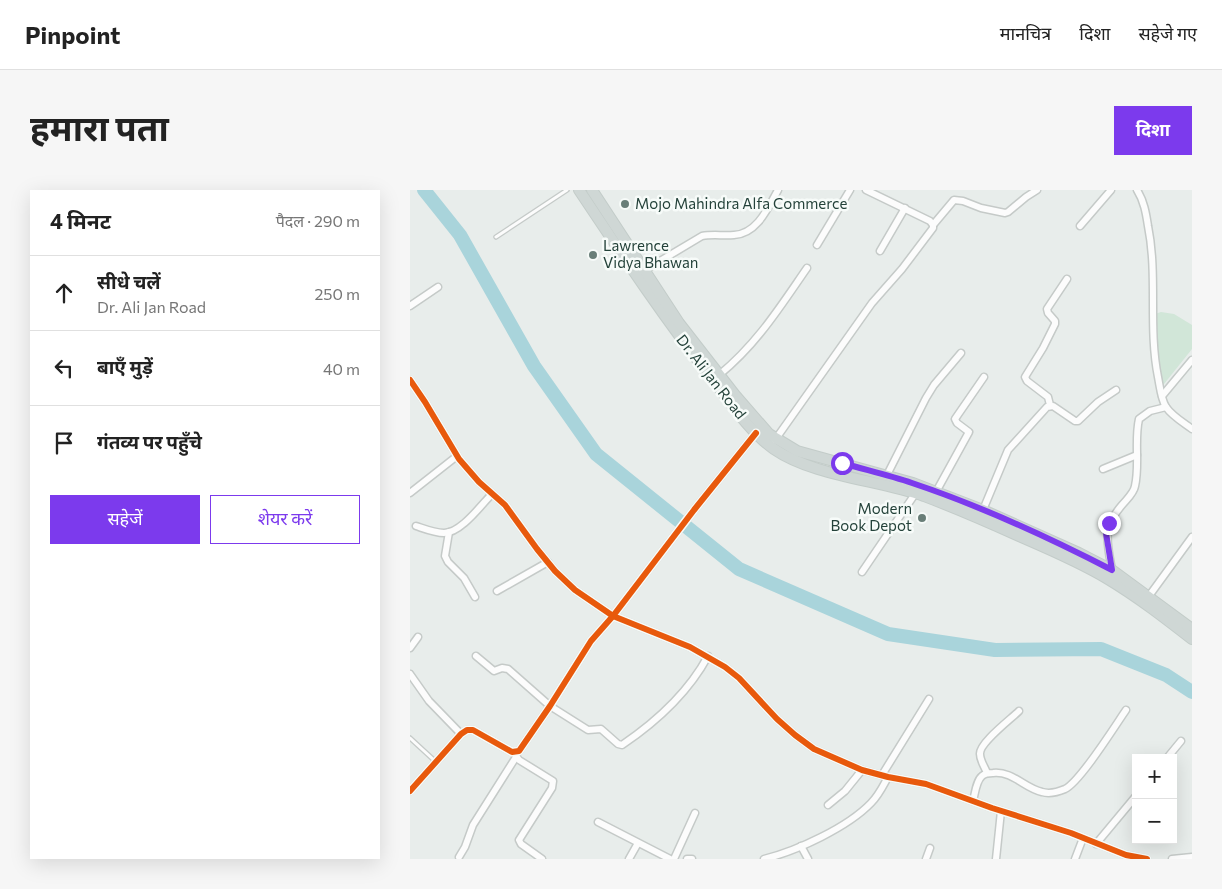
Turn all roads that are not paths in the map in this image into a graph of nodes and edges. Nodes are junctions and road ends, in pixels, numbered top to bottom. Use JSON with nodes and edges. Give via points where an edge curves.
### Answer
{"nodes":[{"id":1,"x":567,"y":190,"type":"edge"},
{"id":2,"x":579,"y":190,"type":"edge"},
{"id":3,"x":592,"y":190,"type":"edge"},
{"id":4,"x":778,"y":190,"type":"edge"},
{"id":5,"x":850,"y":190,"type":"edge"},
{"id":6,"x":866,"y":190,"type":"edge"},
{"id":7,"x":1037,"y":190,"type":"edge"},
{"id":8,"x":1111,"y":190,"type":"edge"},
{"id":9,"x":1137,"y":190,"type":"edge"},
{"id":10,"x":905,"y":208,"type":"junction"},
{"id":11,"x":933,"y":225,"type":"junction"},
{"id":12,"x":1080,"y":226,"type":"dead end"},
{"id":13,"x":496,"y":237,"type":"dead end"},
{"id":14,"x":817,"y":245,"type":"dead end"},
{"id":15,"x":880,"y":251,"type":"dead end"},
{"id":16,"x":807,"y":268,"type":"dead end"},
{"id":17,"x":646,"y":270,"type":"junction"},
{"id":18,"x":1067,"y":278,"type":"dead end"},
{"id":19,"x":438,"y":287,"type":"dead end"},
{"id":20,"x":410,"y":306,"type":"edge"},
{"id":21,"x":960,"y":353,"type":"dead end"},
{"id":22,"x":1192,"y":360,"type":"edge"},
{"id":23,"x":719,"y":375,"type":"junction"},
{"id":24,"x":984,"y":377,"type":"dead end"},
{"id":25,"x":410,"y":380,"type":"edge"},
{"id":26,"x":1116,"y":390,"type":"dead end"},
{"id":27,"x":1162,"y":396,"type":"junction"},
{"id":28,"x":1050,"y":405,"type":"junction"},
{"id":29,"x":1166,"y":406,"type":"junction"},
{"id":30,"x":1192,"y":429,"type":"edge"},
{"id":31,"x":756,"y":433,"type":"junction"},
{"id":32,"x":773,"y":443,"type":"junction"},
{"id":33,"x":1137,"y":455,"type":"junction"},
{"id":34,"x":457,"y":456,"type":"junction"},
{"id":35,"x":1103,"y":469,"type":"dead end"},
{"id":36,"x":887,"y":475,"type":"junction"},
{"id":37,"x":936,"y":492,"type":"junction"},
{"id":38,"x":410,"y":493,"type":"edge"},
{"id":39,"x":492,"y":494,"type":"junction"},
{"id":40,"x":915,"y":494,"type":"junction"},
{"id":41,"x":983,"y":510,"type":"junction"},
{"id":42,"x":416,"y":526,"type":"dead end"},
{"id":43,"x":449,"y":532,"type":"junction"},
{"id":44,"x":1192,"y":537,"type":"edge"},
{"id":45,"x":548,"y":562,"type":"junction"},
{"id":46,"x":1112,"y":570,"type":"junction"},
{"id":47,"x":862,"y":572,"type":"dead end"},
{"id":48,"x":497,"y":591,"type":"dead end"},
{"id":49,"x":1149,"y":596,"type":"junction"},
{"id":50,"x":475,"y":597,"type":"dead end"},
{"id":51,"x":613,"y":616,"type":"junction"},
{"id":52,"x":1192,"y":629,"type":"edge"},
{"id":53,"x":418,"y":637,"type":"dead end"},
{"id":54,"x":1192,"y":639,"type":"edge"},
{"id":55,"x":410,"y":648,"type":"edge"},
{"id":56,"x":476,"y":656,"type":"dead end"},
{"id":57,"x":708,"y":656,"type":"junction"},
{"id":58,"x":410,"y":674,"type":"edge"},
{"id":59,"x":929,"y":699,"type":"dead end"},
{"id":60,"x":550,"y":706,"type":"junction"},
{"id":61,"x":1126,"y":710,"type":"dead end"},
{"id":62,"x":1020,"y":711,"type":"dead end"},
{"id":63,"x":461,"y":734,"type":"junction"},
{"id":64,"x":410,"y":738,"type":"edge"},
{"id":65,"x":1181,"y":741,"type":"dead end"},
{"id":66,"x":1170,"y":754,"type":"edge"},
{"id":67,"x":515,"y":755,"type":"junction"},
{"id":68,"x":436,"y":762,"type":"junction"},
{"id":69,"x":862,"y":770,"type":"junction"},
{"id":70,"x":987,"y":773,"type":"junction"},
{"id":71,"x":885,"y":776,"type":"junction"},
{"id":72,"x":410,"y":791,"type":"edge"},
{"id":73,"x":1134,"y":799,"type":"edge"},
{"id":74,"x":973,"y":801,"type":"junction"},
{"id":75,"x":828,"y":805,"type":"dead end"},
{"id":76,"x":1001,"y":811,"type":"junction"},
{"id":77,"x":695,"y":814,"type":"dead end"},
{"id":78,"x":598,"y":822,"type":"dead end"},
{"id":79,"x":1083,"y":838,"type":"junction"},
{"id":80,"x":638,"y":843,"type":"junction"},
{"id":81,"x":1096,"y":844,"type":"junction"},
{"id":82,"x":801,"y":846,"type":"junction"},
{"id":83,"x":930,"y":848,"type":"dead end"},
{"id":84,"x":1192,"y":856,"type":"edge"},
{"id":85,"x":459,"y":857,"type":"dead end"},
{"id":86,"x":542,"y":859,"type":"edge"},
{"id":87,"x":629,"y":859,"type":"edge"},
{"id":88,"x":670,"y":859,"type":"edge"},
{"id":89,"x":674,"y":859,"type":"edge"},
{"id":90,"x":687,"y":859,"type":"edge"},
{"id":91,"x":692,"y":859,"type":"edge"},
{"id":92,"x":764,"y":859,"type":"edge"},
{"id":93,"x":808,"y":859,"type":"edge"},
{"id":94,"x":926,"y":859,"type":"edge"},
{"id":95,"x":996,"y":859,"type":"edge"},
{"id":96,"x":1075,"y":859,"type":"edge"},
{"id":97,"x":1147,"y":859,"type":"edge"},
{"id":98,"x":1172,"y":859,"type":"edge"}],
"edges":[{"from":1,"to":13,"type":"lane"},
{"from":2,"to":31,"type":"main road","name":"Dr. Ali Jan Road","via":[[682,341]]},
{"from":3,"to":17,"type":"main road","name":"Dr. Ali Jan Road"},
{"from":4,"to":17,"type":"street","via":[[751,230],[735,235],[702,236]]},
{"from":5,"to":14,"type":"street"},
{"from":6,"to":10,"type":"street"},
{"from":7,"to":11,"type":"street","via":[[1005,213],[954,200]]},
{"from":8,"to":12,"type":"street"},
{"from":9,"to":27,"type":"street","via":[[1143,200],[1151,237],[1153,327]]},
{"from":10,"to":11,"type":"street"},
{"from":10,"to":15,"type":"street"},
{"from":11,"to":32,"type":"street","via":[[921,246],[872,303]]},
{"from":16,"to":23,"type":"street","via":[[753,343]]},
{"from":17,"to":23,"type":"main road","name":"Dr. Ali Jan Road","via":[[679,323]]},
{"from":18,"to":28,"type":"street","via":[[1047,309],[1055,324],[1025,377],[1048,396]]},
{"from":19,"to":20,"type":"street"},
{"from":21,"to":36,"type":"street","via":[[926,398]]},
{"from":22,"to":27,"type":"street"},
{"from":23,"to":32,"type":"main road","name":"Dr. Ali Jan Road"},
{"from":24,"to":37,"type":"street","via":[[955,419],[969,432]]},
{"from":25,"to":34,"type":"street"},
{"from":26,"to":28,"type":"street","via":[[1076,421]]},
{"from":27,"to":29,"type":"street"},
{"from":28,"to":41,"type":"street","via":[[1008,450]]},
{"from":29,"to":30,"type":"street"},
{"from":29,"to":33,"type":"street","via":[[1139,419]]},
{"from":31,"to":32,"type":"main road","name":"Dr. Ali Jan Road"},
{"from":31,"to":51,"type":"street"},
{"from":32,"to":36,"type":"main road","name":"Dr. Ali Jan Road"},
{"from":32,"to":40,"type":"main road","name":"Dr. Ali Jan Road","via":[[788,458]]},
{"from":33,"to":35,"type":"street"},
{"from":33,"to":46,"type":"street","via":[[1134,490],[1109,523],[1106,533]]},
{"from":34,"to":38,"type":"street"},
{"from":34,"to":39,"type":"street"},
{"from":36,"to":37,"type":"main road","name":"Dr. Ali Jan Road"},
{"from":37,"to":41,"type":"main road","name":"Dr. Ali Jan Road"},
{"from":39,"to":43,"type":"street","via":[[464,523]]},
{"from":39,"to":45,"type":"street"},
{"from":40,"to":47,"type":"street"},
{"from":40,"to":54,"type":"main road","name":"Dr. Ali Jan Road","via":[[980,518],[1088,568],[1137,598]]},
{"from":41,"to":46,"type":"main road","name":"Dr. Ali Jan Road"},
{"from":42,"to":43,"type":"street"},
{"from":43,"to":50,"type":"street","via":[[445,556]]},
{"from":44,"to":49,"type":"street"},
{"from":45,"to":48,"type":"street"},
{"from":45,"to":51,"type":"street","via":[[575,590]]},
{"from":46,"to":49,"type":"main road","name":"Dr. Ali Jan Road"},
{"from":49,"to":52,"type":"main road","name":"Dr. Ali Jan Road"},
{"from":51,"to":57,"type":"street"},
{"from":51,"to":60,"type":"street","via":[[586,648]]},
{"from":53,"to":55,"type":"street"},
{"from":56,"to":60,"type":"street","via":[[494,671],[508,669]]},
{"from":57,"to":60,"type":"street","via":[[687,688],[659,717],[622,745],[601,729],[588,730]]},
{"from":57,"to":69,"type":"street","via":[[739,678],[795,735],[814,749]]},
{"from":58,"to":63,"type":"street","via":[[429,701]]},
{"from":59,"to":71,"type":"street"},
{"from":60,"to":67,"type":"street"},
{"from":61,"to":70,"type":"street","via":[[1081,774],[1067,788],[1043,792],[1009,774]]},
{"from":62,"to":70,"type":"street","via":[[980,750]]},
{"from":63,"to":67,"type":"street","via":[[473,730]]},
{"from":63,"to":68,"type":"street"},
{"from":64,"to":68,"type":"lane"},
{"from":65,"to":66,"type":"street"},
{"from":67,"to":85,"type":"street","via":[[476,819]]},
{"from":67,"to":86,"type":"street","via":[[553,781],[552,788],[519,840]]},
{"from":68,"to":72,"type":"street"},
{"from":69,"to":71,"type":"street"},
{"from":69,"to":75,"type":"street"},
{"from":70,"to":74,"type":"street","via":[[979,781]]},
{"from":71,"to":74,"type":"street","via":[[926,784]]},
{"from":71,"to":82,"type":"street","via":[[878,796],[863,810]]},
{"from":73,"to":81,"type":"street"},
{"from":74,"to":76,"type":"street"},
{"from":76,"to":79,"type":"street"},
{"from":76,"to":95,"type":"street"},
{"from":77,"to":89,"type":"street"},
{"from":78,"to":80,"type":"street"},
{"from":79,"to":81,"type":"street"},
{"from":79,"to":96,"type":"street"},
{"from":80,"to":87,"type":"street"},
{"from":80,"to":88,"type":"street"},
{"from":81,"to":97,"type":"street"},
{"from":82,"to":92,"type":"street"},
{"from":82,"to":93,"type":"street"},
{"from":83,"to":94,"type":"street"},
{"from":84,"to":98,"type":"street"},
{"from":90,"to":91,"type":"street"}]}
